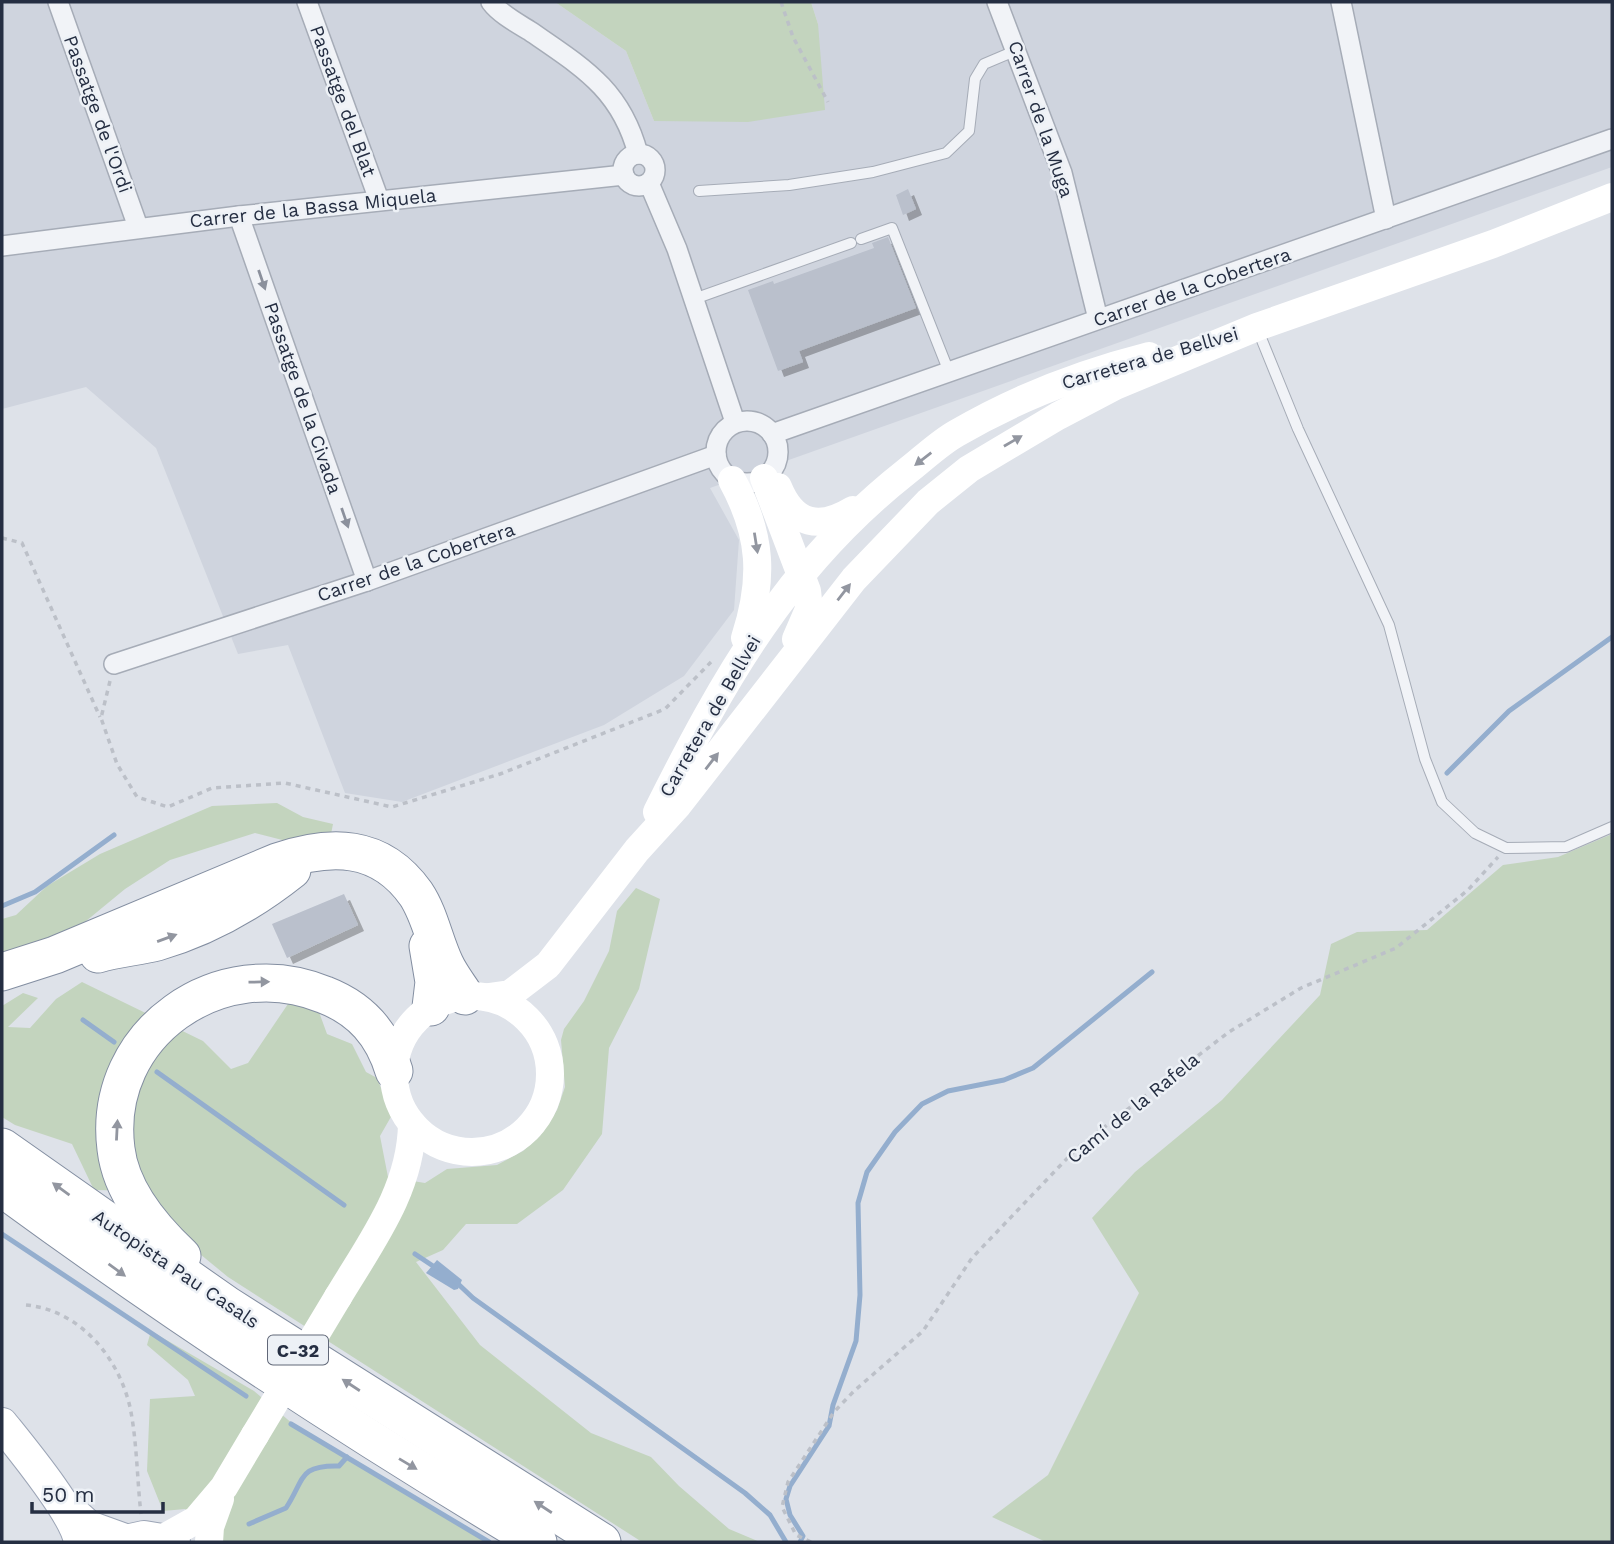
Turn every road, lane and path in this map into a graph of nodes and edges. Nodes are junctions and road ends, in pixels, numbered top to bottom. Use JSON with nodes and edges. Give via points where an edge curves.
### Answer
{"nodes":[{"id":1,"x":58,"y":2,"type":"edge"},
{"id":2,"x":307,"y":2,"type":"edge"},
{"id":3,"x":491,"y":2,"type":"edge"},
{"id":4,"x":781,"y":2,"type":"edge"},
{"id":5,"x":997,"y":2,"type":"edge"},
{"id":6,"x":1341,"y":2,"type":"edge"},
{"id":7,"x":1018,"y":50,"type":"junction"},
{"id":8,"x":828,"y":102,"type":"dead end"},
{"id":9,"x":1612,"y":139,"type":"edge"},
{"id":10,"x":638,"y":154,"type":"junction"},
{"id":11,"x":624,"y":175,"type":"junction"},
{"id":12,"x":649,"y":183,"type":"junction"},
{"id":13,"x":699,"y":191,"type":"dead end"},
{"id":14,"x":1612,"y":197,"type":"edge"},
{"id":15,"x":379,"y":200,"type":"junction"},
{"id":16,"x":239,"y":215,"type":"junction"},
{"id":17,"x":1386,"y":219,"type":"junction"},
{"id":18,"x":138,"y":227,"type":"junction"},
{"id":19,"x":2,"y":246,"type":"edge"},
{"id":20,"x":694,"y":299,"type":"junction"},
{"id":21,"x":1098,"y":319,"type":"junction"},
{"id":22,"x":1257,"y":327,"type":"junction"},
{"id":23,"x":949,"y":372,"type":"junction"},
{"id":24,"x":735,"y":422,"type":"junction"},
{"id":25,"x":772,"y":434,"type":"junction"},
{"id":26,"x":716,"y":455,"type":"junction"},
{"id":27,"x":769,"y":474,"type":"junction"},
{"id":28,"x":732,"y":480,"type":"junction"},
{"id":29,"x":885,"y":489,"type":"junction"},
{"id":30,"x":2,"y":538,"type":"edge"},
{"id":31,"x":801,"y":574,"type":"junction"},
{"id":32,"x":367,"y":580,"type":"junction"},
{"id":33,"x":726,"y":662,"type":"junction"},
{"id":34,"x":114,"y":664,"type":"joint"},
{"id":35,"x":101,"y":718,"type":"junction"},
{"id":36,"x":742,"y":723,"type":"junction"},
{"id":37,"x":1612,"y":827,"type":"edge"},
{"id":38,"x":1506,"y":848,"type":"junction"},
{"id":39,"x":637,"y":850,"type":"junction"},
{"id":40,"x":548,"y":965,"type":"junction"},
{"id":41,"x":2,"y":972,"type":"edge"},
{"id":42,"x":2,"y":994,"type":"edge"},
{"id":43,"x":462,"y":1000,"type":"junction"},
{"id":44,"x":542,"y":1038,"type":"junction"},
{"id":45,"x":394,"y":1071,"type":"junction"},
{"id":46,"x":412,"y":1124,"type":"junction"},
{"id":47,"x":2,"y":1147,"type":"edge"},
{"id":48,"x":454,"y":1151,"type":"junction"},
{"id":49,"x":2,"y":1188,"type":"edge"},
{"id":50,"x":390,"y":1210,"type":"junction"},
{"id":51,"x":26,"y":1305,"type":"dead end"},
{"id":52,"x":228,"y":1306,"type":"junction"},
{"id":53,"x":2,"y":1424,"type":"edge"},
{"id":54,"x":224,"y":1487,"type":"junction"},
{"id":55,"x":57,"y":1498,"type":"junction"},
{"id":56,"x":145,"y":1540,"type":"edge"},
{"id":57,"x":80,"y":1542,"type":"edge"},
{"id":58,"x":209,"y":1542,"type":"edge"},
{"id":59,"x":538,"y":1542,"type":"edge"},
{"id":60,"x":601,"y":1542,"type":"edge"},
{"id":61,"x":810,"y":1542,"type":"edge"}],
"edges":[{"from":1,"to":18,"type":"street","name":"Passatge de l'Ordi"},
{"from":2,"to":15,"type":"street","name":"Passatge del Blat"},
{"from":3,"to":10,"type":"street","via":[[593,74],[620,106]]},
{"from":4,"to":8,"type":"path","via":[[793,37]]},
{"from":5,"to":7,"type":"street","name":"Carrer de la Muga"},
{"from":6,"to":17,"type":"street"},
{"from":7,"to":13,"type":"lane","via":[[984,64],[975,79],[969,131],[946,153],[873,172],[789,185]]},
{"from":7,"to":21,"type":"street","name":"Carrer de la Muga","via":[[1062,173]]},
{"from":9,"to":17,"type":"street","name":"Carrer de la Cobertera"},
{"from":10,"to":11,"type":"street","via":[[626,161]]},
{"from":10,"to":12,"type":"street","via":[[654,163],[655,174]]},
{"from":11,"to":12,"type":"street","via":[[635,185]]},
{"from":11,"to":15,"type":"street","name":"Carrer de la Bassa Miquela"},
{"from":12,"to":20,"type":"street"},
{"from":14,"to":22,"type":"main road","name":"Carretera de Bellvei"},
{"from":15,"to":16,"type":"street","name":"Carrer de la Bassa Miquela"},
{"from":16,"to":18,"type":"street","name":"Carrer de la Bassa Miquela"},
{"from":16,"to":32,"type":"street","name":"Passatge de la Civada","one_way":true},
{"from":17,"to":21,"type":"street","name":"Carrer de la Cobertera"},
{"from":18,"to":19,"type":"street","name":"Carrer de la Bassa Miquela"},
{"from":20,"to":23,"type":"lane","via":[[892,228]]},
{"from":20,"to":24,"type":"street"},
{"from":21,"to":23,"type":"street","name":"Carrer de la Cobertera"},
{"from":22,"to":29,"type":"main road","name":"Carretera de Bellvei","one_way":true,"via":[[1121,363],[1007,405],[954,435]]},
{"from":36,"to":22,"type":"main road","name":"Carretera de Bellvei","one_way":true,"via":[[854,579],[928,502],[969,469],[1115,386]]},
{"from":22,"to":38,"type":"lane","via":[[1298,429],[1389,625],[1440,797],[1475,832]]},
{"from":23,"to":25,"type":"street","name":"Carrer de la Cobertera"},
{"from":24,"to":25,"type":"street","via":[[755,422]]},
{"from":24,"to":26,"type":"street","via":[[722,434]]},
{"from":25,"to":27,"type":"street","via":[[778,449]]},
{"from":26,"to":28,"type":"street","via":[[718,466]]},
{"from":26,"to":32,"type":"street","name":"Carrer de la Cobertera"},
{"from":27,"to":28,"type":"street","via":[[754,483]]},
{"from":27,"to":29,"type":"main road","via":[[791,511],[812,522],[833,522]]},
{"from":27,"to":31,"type":"main road"},
{"from":28,"to":33,"type":"main road","one_way":true,"via":[[749,511],[758,581],[752,616]]},
{"from":29,"to":31,"type":"main road","name":"Carretera de Bellvei","via":[[829,540]]},
{"from":30,"to":35,"type":"path","via":[[22,543]]},
{"from":31,"to":33,"type":"main road","name":"Carretera de Bellvei"},
{"from":31,"to":36,"type":"main road","via":[[809,609],[799,635],[755,691]]},
{"from":32,"to":34,"type":"street","name":"Carrer de la Cobertera"},
{"from":33,"to":35,"type":"path","via":[[665,709],[500,774],[392,807],[285,783],[212,788],[168,807],[137,797],[117,764]]},
{"from":33,"to":39,"type":"main road","name":"Carretera de Bellvei"},
{"from":34,"to":35,"type":"path"},
{"from":39,"to":36,"type":"main road","name":"Carretera de Bellvei","one_way":true},
{"from":37,"to":38,"type":"lane","via":[[1566,848]]},
{"from":38,"to":61,"type":"path","name":"Camí de la Rafela","via":[[1468,890],[1396,948],[1301,988],[1229,1032],[1077,1149],[972,1258],[923,1331],[834,1412],[788,1482],[782,1507],[796,1535]]},
{"from":39,"to":40,"type":"main road","name":"Carretera de Bellvei"},
{"from":40,"to":43,"type":"main road","name":"Carretera de Bellvei","via":[[510,994]]},
{"from":40,"to":44,"type":"main road","name":"Carretera de Bellvei","via":[[538,1006]]},
{"from":41,"to":43,"type":"highway","via":[[55,955],[276,862],[308,851],[334,849],[380,862],[415,894]]},
{"from":42,"to":43,"type":"highway","one_way":true,"via":[[101,953],[157,942],[196,927],[265,893],[304,860],[334,856],[372,867],[410,900],[432,964]]},
{"from":43,"to":44,"type":"main road","via":[[521,1012]]},
{"from":43,"to":45,"type":"main road","via":[[412,1023],[400,1043]]},
{"from":44,"to":48,"type":"main road","via":[[551,1069],[547,1101],[523,1135],[492,1150]]},
{"from":45,"to":46,"type":"main road","via":[[396,1095]]},
{"from":52,"to":45,"type":"highway","one_way":true,"via":[[210,1281],[155,1231],[132,1198],[116,1150],[122,1087],[142,1048],[159,1024],[204,995],[248,982],[280,983],[313,989],[354,1010],[375,1029]]},
{"from":46,"to":48,"type":"main road","via":[[430,1140]]},
{"from":46,"to":50,"type":"main road","via":[[412,1151]]},
{"from":52,"to":47,"type":"highway","name":"Autopista Pau Casals","number":"C-32","one_way":true},
{"from":48,"to":50,"type":"main road","via":[[435,1160]]},
{"from":49,"to":59,"type":"highway","name":"Autopista Pau Casals","number":"C-32","one_way":true,"via":[[317,1407]]},
{"from":50,"to":54,"type":"main road","bridge":true},
{"from":51,"to":56,"type":"path","via":[[44,1307],[78,1325],[93,1338],[121,1382],[130,1408]]},
{"from":60,"to":52,"type":"highway","name":"Autopista Pau Casals","number":"C-32","one_way":true},
{"from":53,"to":55,"type":"main road"},
{"from":54,"to":56,"type":"main road","via":[[196,1520]]},
{"from":54,"to":58,"type":"main road"},
{"from":55,"to":56,"type":"main road","via":[[89,1527]]},
{"from":55,"to":57,"type":"main road"}]}
